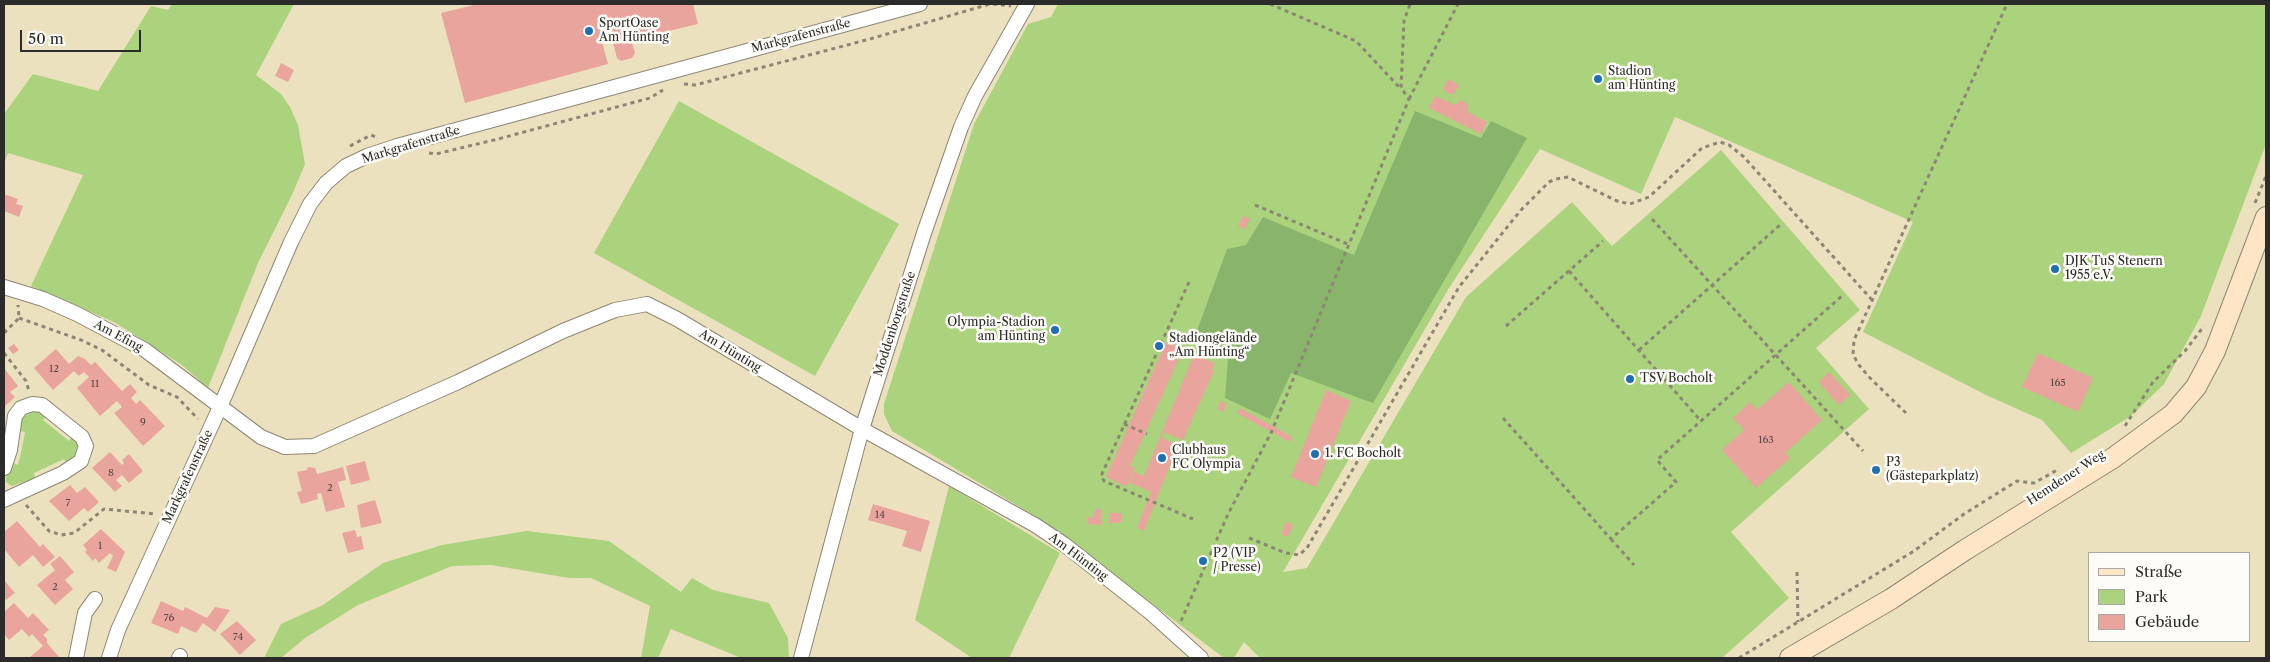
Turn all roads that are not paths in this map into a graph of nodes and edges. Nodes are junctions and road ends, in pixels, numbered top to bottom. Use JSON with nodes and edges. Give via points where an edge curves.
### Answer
{"nodes":[{"id":1,"x":920,"y":4,"type":"edge"},
{"id":2,"x":1027,"y":4,"type":"edge"},
{"id":3,"x":2259,"y":214,"type":"edge"},
{"id":4,"x":10,"y":289,"type":"edge"},
{"id":5,"x":214,"y":403,"type":"junction"},
{"id":6,"x":862,"y":429,"type":"junction"},
{"id":7,"x":4,"y":468,"type":"edge"},
{"id":8,"x":10,"y":496,"type":"edge"},
{"id":9,"x":95,"y":599,"type":"dead end"},
{"id":10,"x":76,"y":658,"type":"edge"},
{"id":11,"x":109,"y":658,"type":"edge"},
{"id":12,"x":801,"y":658,"type":"edge"},
{"id":13,"x":1201,"y":658,"type":"edge"},
{"id":14,"x":1790,"y":658,"type":"edge"}],
"edges":[{"from":1,"to":5,"type":"street","name":"Markgrafenstraße","via":[[398,146],[346,166],[326,183],[310,204]]},
{"from":2,"to":6,"type":"street","name":"Moddenborgstraße","via":[[961,127]]},
{"from":3,"to":14,"type":"street","name":"Hemdener Weg","via":[[2215,351],[2196,387],[2173,414],[2113,458],[1891,599]]},
{"from":4,"to":5,"type":"street","name":"Am Efing","via":[[76,314],[145,350]]},
{"from":5,"to":6,"type":"street","name":"Am Hünting","via":[[261,437],[277,444],[286,447],[314,446],[563,331],[615,310],[647,304],[677,318]]},
{"from":5,"to":11,"type":"street","name":"Markgrafenstraße"},
{"from":6,"to":12,"type":"street","name":"Moddenborgstraße"},
{"from":6,"to":13,"type":"street","name":"Am Hünting","via":[[1035,526],[1176,633]]},
{"from":7,"to":8,"type":"street","via":[[15,416],[21,408],[32,404],[42,405],[82,437],[86,446],[81,461],[63,473]]},
{"from":9,"to":10,"type":"street","via":[[85,613]]}]}
